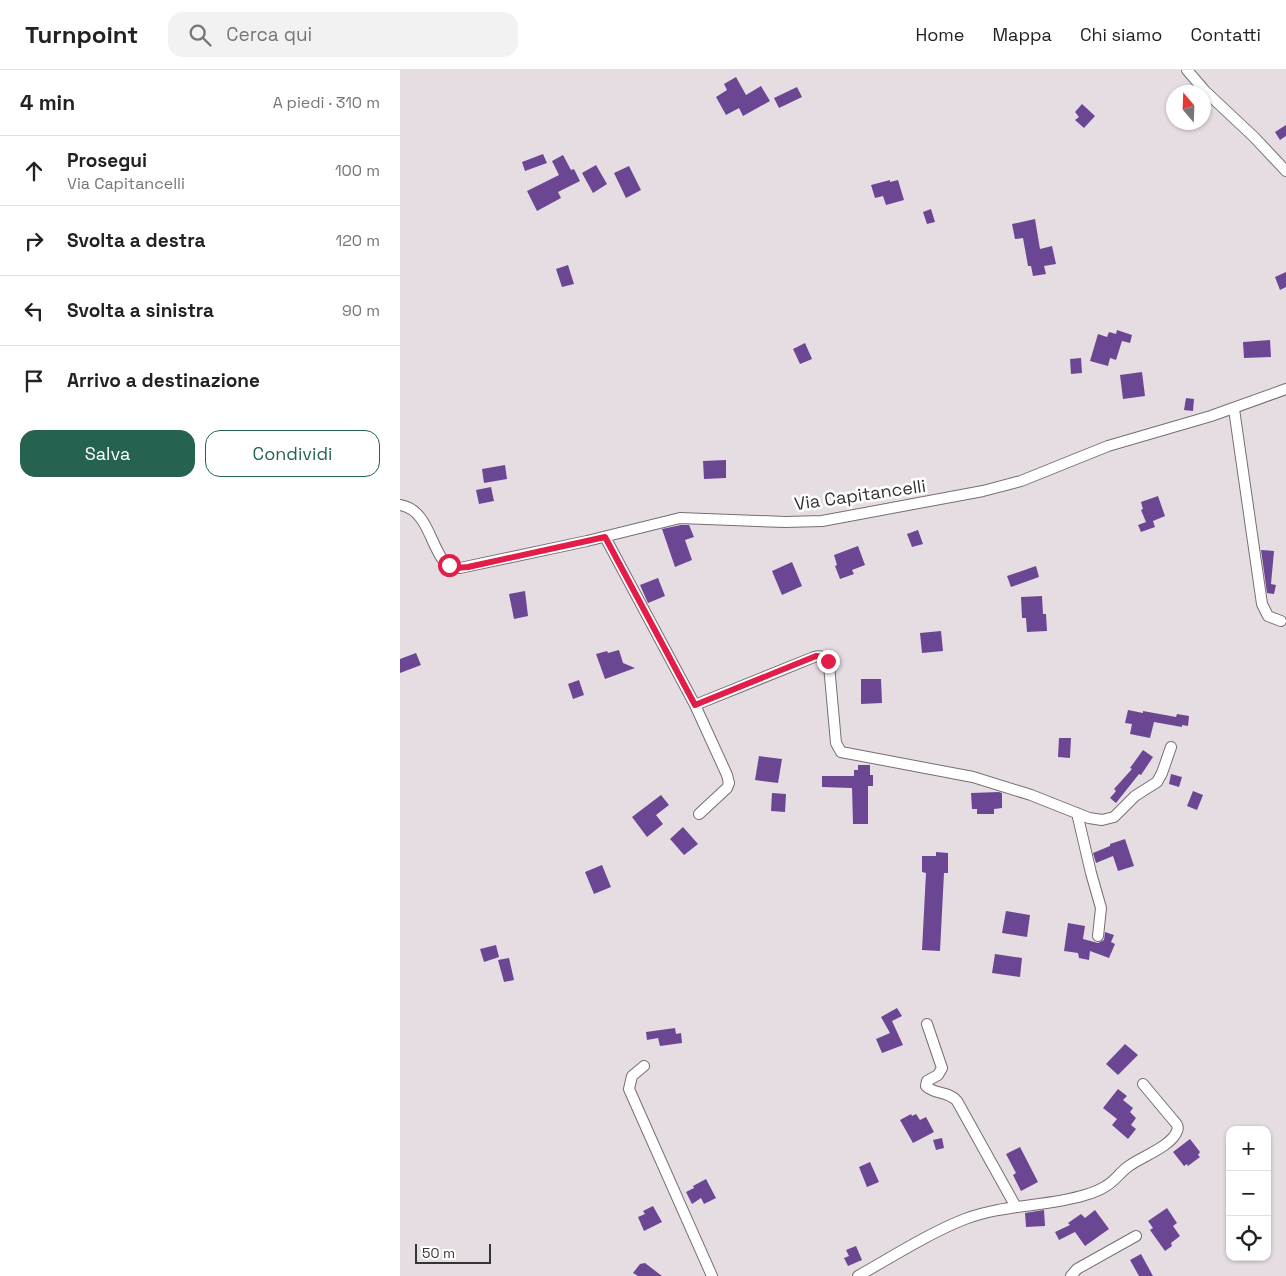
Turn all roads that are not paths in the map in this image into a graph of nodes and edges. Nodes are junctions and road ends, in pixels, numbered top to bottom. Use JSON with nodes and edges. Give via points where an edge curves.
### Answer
{"nodes":[{"id":1,"x":1188,"y":70,"type":"edge"},
{"id":2,"x":1286,"y":171,"type":"edge"},
{"id":3,"x":1286,"y":389,"type":"edge"},
{"id":4,"x":1234,"y":409,"type":"junction"},
{"id":5,"x":400,"y":504,"type":"edge"},
{"id":6,"x":605,"y":537,"type":"junction"},
{"id":7,"x":1281,"y":621,"type":"dead end"},
{"id":8,"x":695,"y":705,"type":"junction"},
{"id":9,"x":1171,"y":747,"type":"dead end"},
{"id":10,"x":1077,"y":813,"type":"junction"},
{"id":11,"x":699,"y":814,"type":"dead end"},
{"id":12,"x":1098,"y":936,"type":"dead end"},
{"id":13,"x":927,"y":1024,"type":"dead end"},
{"id":14,"x":644,"y":1066,"type":"dead end"},
{"id":15,"x":1143,"y":1084,"type":"dead end"},
{"id":16,"x":1016,"y":1207,"type":"junction"},
{"id":17,"x":1136,"y":1236,"type":"dead end"},
{"id":18,"x":712,"y":1276,"type":"edge"},
{"id":19,"x":858,"y":1276,"type":"edge"},
{"id":20,"x":1071,"y":1276,"type":"edge"}],
"edges":[{"from":1,"to":2,"type":"street"},
{"from":3,"to":4,"type":"street","name":"Via Capitancelli"},
{"from":4,"to":6,"type":"street","name":"Via Capitancelli","via":[[1108,446],[1021,481],[983,491],[828,520],[785,522],[684,518]]},
{"from":4,"to":7,"type":"street","via":[[1262,604],[1268,616]]},
{"from":5,"to":6,"type":"street","name":"Via Capitancelli","via":[[418,514],[441,557],[456,568]]},
{"from":6,"to":8,"type":"street"},
{"from":8,"to":10,"type":"street","via":[[821,656],[829,663],[836,743],[841,752],[973,777]]},
{"from":8,"to":11,"type":"street","via":[[729,783],[723,794]]},
{"from":9,"to":10,"type":"street","via":[[1158,780],[1135,796],[1117,815],[1102,820]]},
{"from":10,"to":12,"type":"street","via":[[1102,908]]},
{"from":13,"to":16,"type":"street","via":[[942,1068],[938,1075],[927,1081],[926,1086],[957,1101]]},
{"from":14,"to":18,"type":"street","via":[[632,1076],[629,1089]]},
{"from":15,"to":16,"type":"street","via":[[1178,1126],[1172,1138],[1097,1191],[1060,1201]]},
{"from":16,"to":19,"type":"street","via":[[956,1223]]},
{"from":17,"to":20,"type":"street","via":[[1077,1269]]}]}
